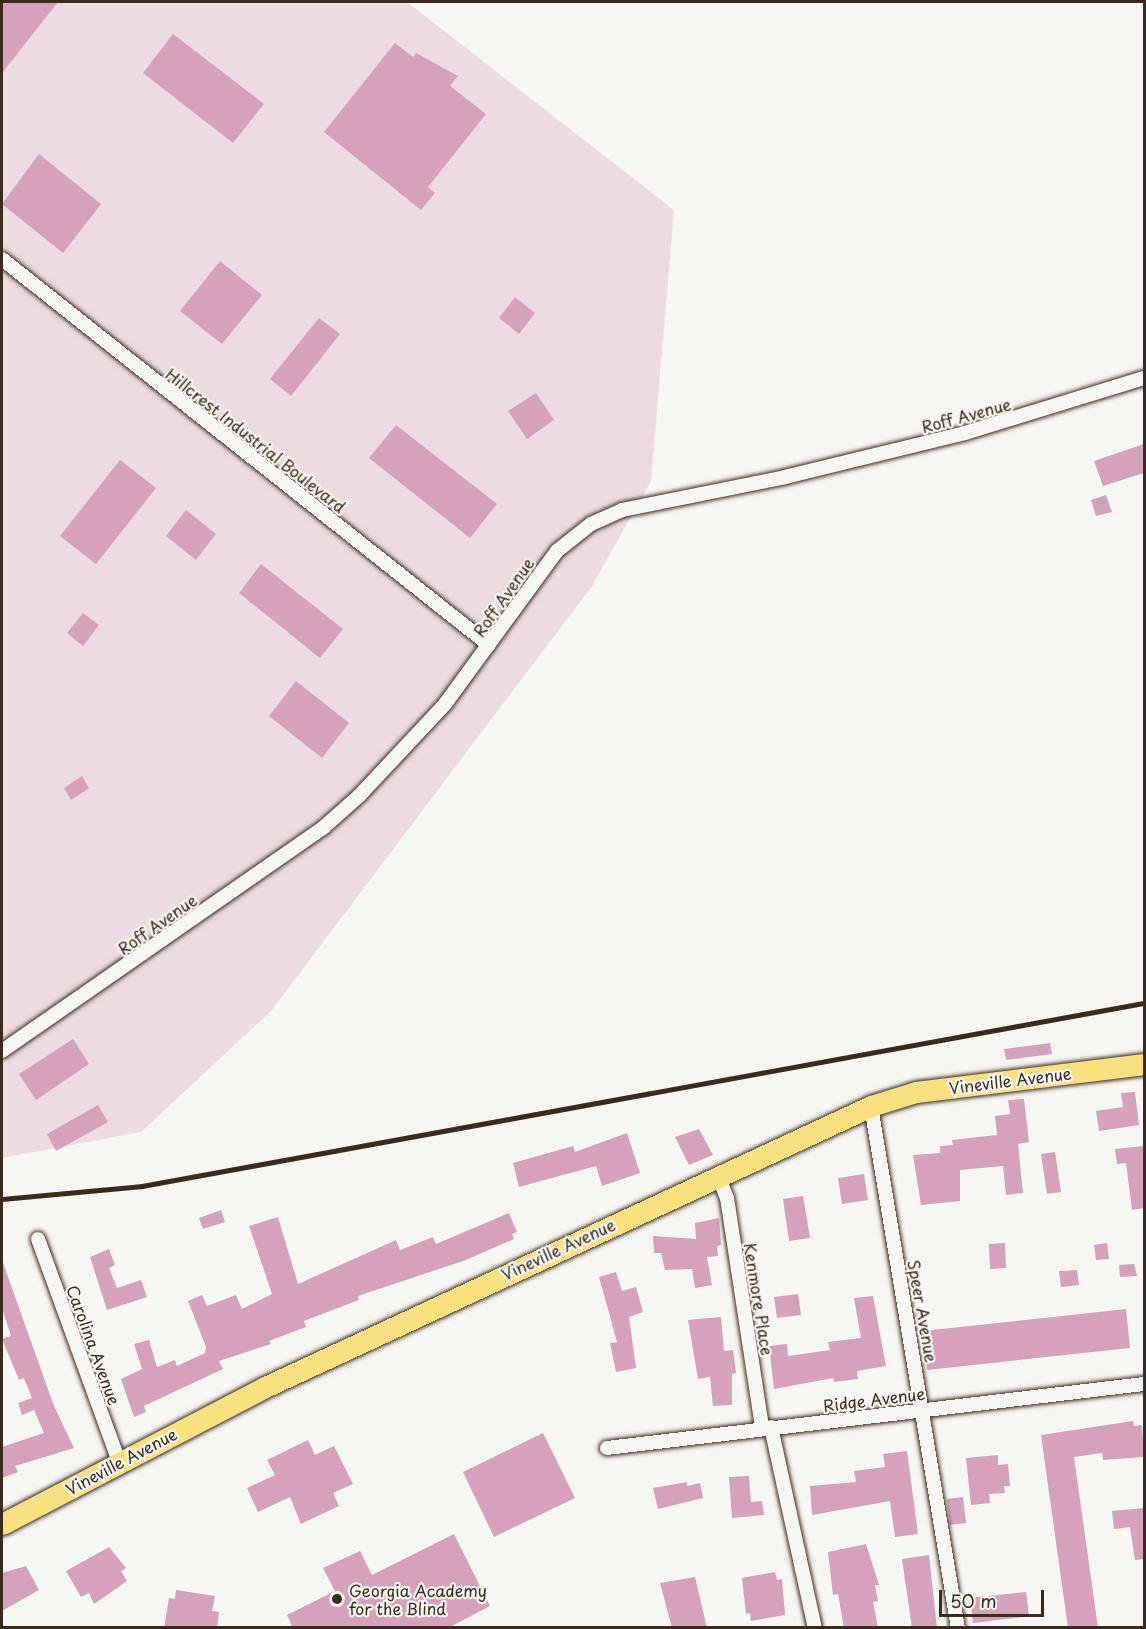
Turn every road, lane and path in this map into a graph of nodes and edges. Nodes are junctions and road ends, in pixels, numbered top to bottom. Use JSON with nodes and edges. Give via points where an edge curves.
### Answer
{"nodes":[{"id":1,"x":2,"y":259,"type":"edge"},
{"id":2,"x":1144,"y":378,"type":"edge"},
{"id":3,"x":489,"y":645,"type":"junction"},
{"id":4,"x":2,"y":1051,"type":"edge"},
{"id":5,"x":1144,"y":1064,"type":"edge"},
{"id":6,"x":871,"y":1106,"type":"junction"},
{"id":7,"x":718,"y":1175,"type":"junction"},
{"id":8,"x":38,"y":1239,"type":"dead end"},
{"id":9,"x":1144,"y":1384,"type":"edge"},
{"id":10,"x":923,"y":1410,"type":"junction"},
{"id":11,"x":766,"y":1428,"type":"junction"},
{"id":12,"x":607,"y":1448,"type":"dead end"},
{"id":13,"x":118,"y":1462,"type":"junction"},
{"id":14,"x":2,"y":1524,"type":"edge"},
{"id":15,"x":815,"y":1628,"type":"edge"},
{"id":16,"x":958,"y":1628,"type":"edge"}],
"edges":[{"from":1,"to":3,"type":"street","name":"Hillcrest Industrial Boulevard"},
{"from":2,"to":3,"type":"street","name":"Roff Avenue","via":[[965,433],[785,477],[622,510],[591,524],[556,551]]},
{"from":3,"to":4,"type":"street","name":"Roff Avenue","via":[[392,764],[324,827]]},
{"from":5,"to":6,"type":"main road","name":"Vineville Avenue","via":[[916,1092]]},
{"from":6,"to":7,"type":"main road","name":"Vineville Avenue"},
{"from":6,"to":10,"type":"street","name":"Speer Avenue"},
{"from":7,"to":11,"type":"street","name":"Kenmore Place","via":[[727,1198]]},
{"from":7,"to":13,"type":"main road","name":"Vineville Avenue","via":[[273,1383]]},
{"from":8,"to":13,"type":"street","name":"Carolina Avenue"},
{"from":9,"to":10,"type":"street","name":"Ridge Avenue"},
{"from":10,"to":11,"type":"street","name":"Ridge Avenue"},
{"from":10,"to":16,"type":"street","name":"Speer Avenue"},
{"from":11,"to":12,"type":"street","name":"Ridge Avenue"},
{"from":11,"to":15,"type":"street","name":"Kenmore Place"},
{"from":13,"to":14,"type":"main road","name":"Vineville Avenue"}]}
